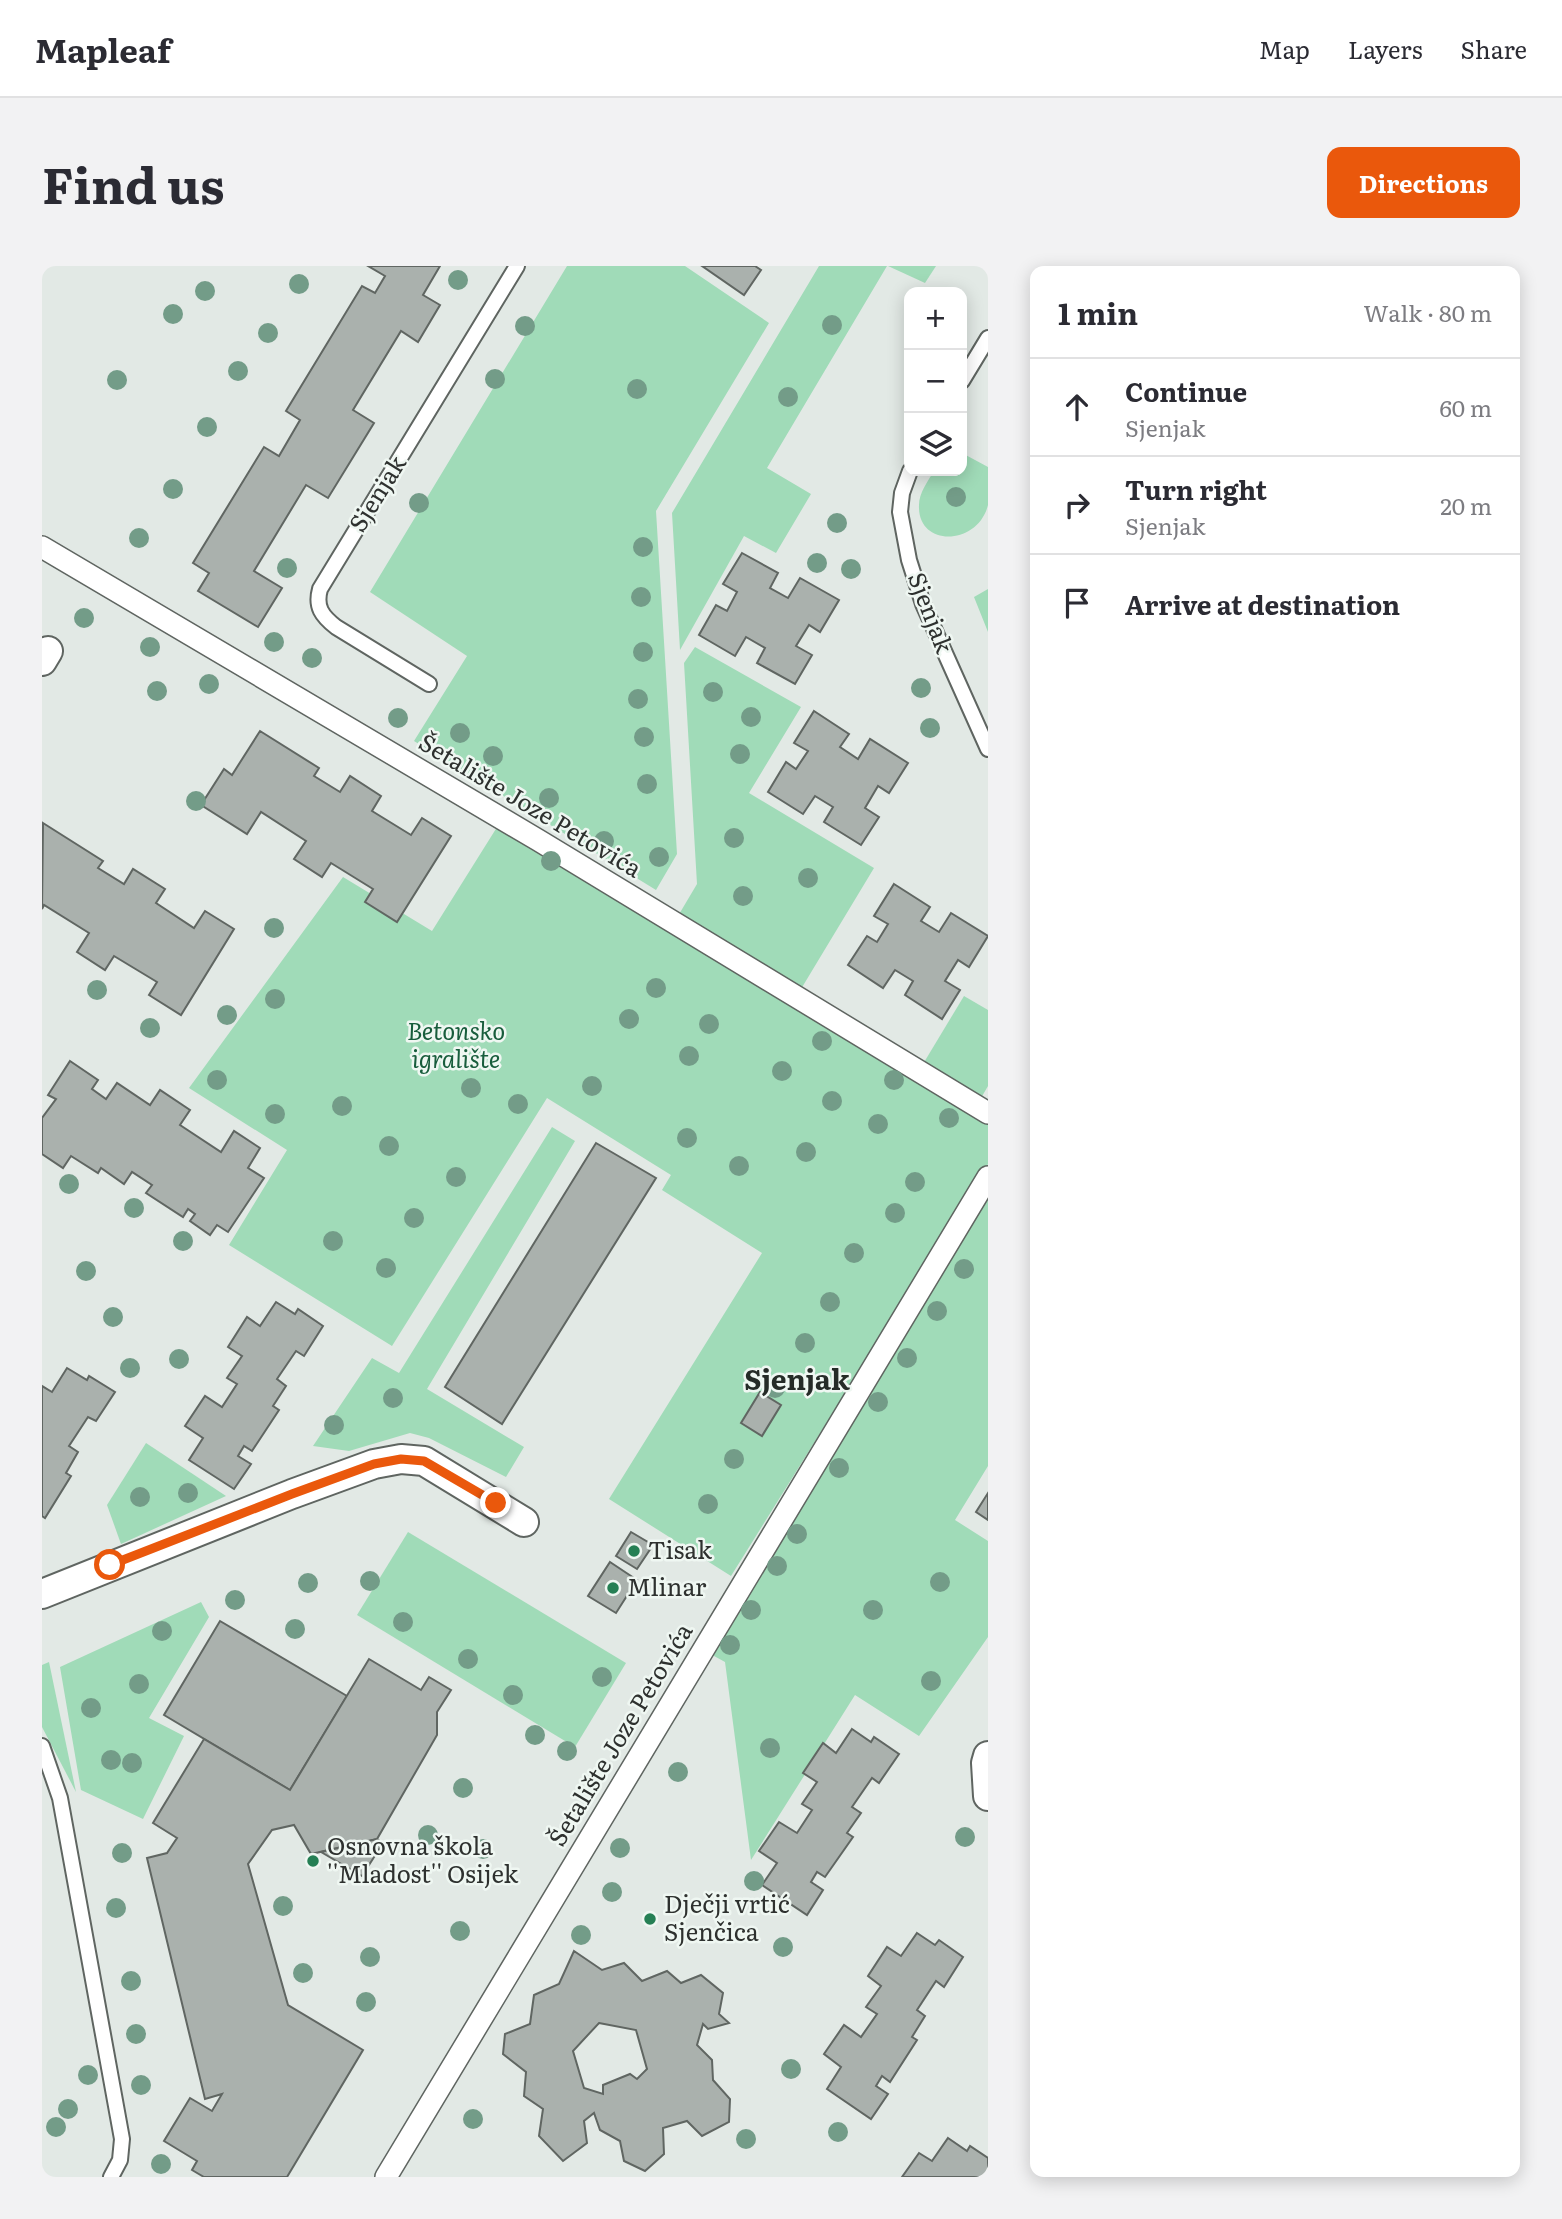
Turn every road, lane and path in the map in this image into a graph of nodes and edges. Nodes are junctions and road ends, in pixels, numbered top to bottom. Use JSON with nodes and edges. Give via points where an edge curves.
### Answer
{"nodes":[{"id":1,"x":517,"y":266,"type":"edge"},
{"id":2,"x":988,"y":338,"type":"edge"},
{"id":3,"x":967,"y":373,"type":"edge"},
{"id":4,"x":908,"y":476,"type":"edge"},
{"id":5,"x":42,"y":547,"type":"edge"},
{"id":6,"x":429,"y":684,"type":"dead end"},
{"id":7,"x":988,"y":749,"type":"edge"},
{"id":8,"x":988,"y":1113,"type":"edge"},
{"id":9,"x":988,"y":1177,"type":"edge"},
{"id":10,"x":524,"y":1522,"type":"dead end"},
{"id":11,"x":42,"y":1594,"type":"edge"},
{"id":12,"x":42,"y":1746,"type":"edge"},
{"id":13,"x":988,"y":1756,"type":"edge"},
{"id":14,"x":988,"y":1796,"type":"edge"},
{"id":15,"x":111,"y":2177,"type":"edge"},
{"id":16,"x":386,"y":2177,"type":"edge"}],
"edges":[{"from":1,"to":6,"type":"lane","name":"Sjenjak","via":[[317,599],[326,620]]},
{"from":2,"to":3,"type":"lane"},
{"from":4,"to":7,"type":"lane","name":"Sjenjak","via":[[900,512],[909,560],[923,604]]},
{"from":5,"to":8,"type":"street","name":"Šetalište Joze Petovića"},
{"from":9,"to":16,"type":"street","name":"Šetalište Joze Petovića"},
{"from":10,"to":11,"type":"street","via":[[424,1461],[401,1459],[292,1494]]},
{"from":12,"to":15,"type":"lane","via":[[60,1798],[122,2139],[120,2160]]},
{"from":13,"to":14,"type":"street"}]}
